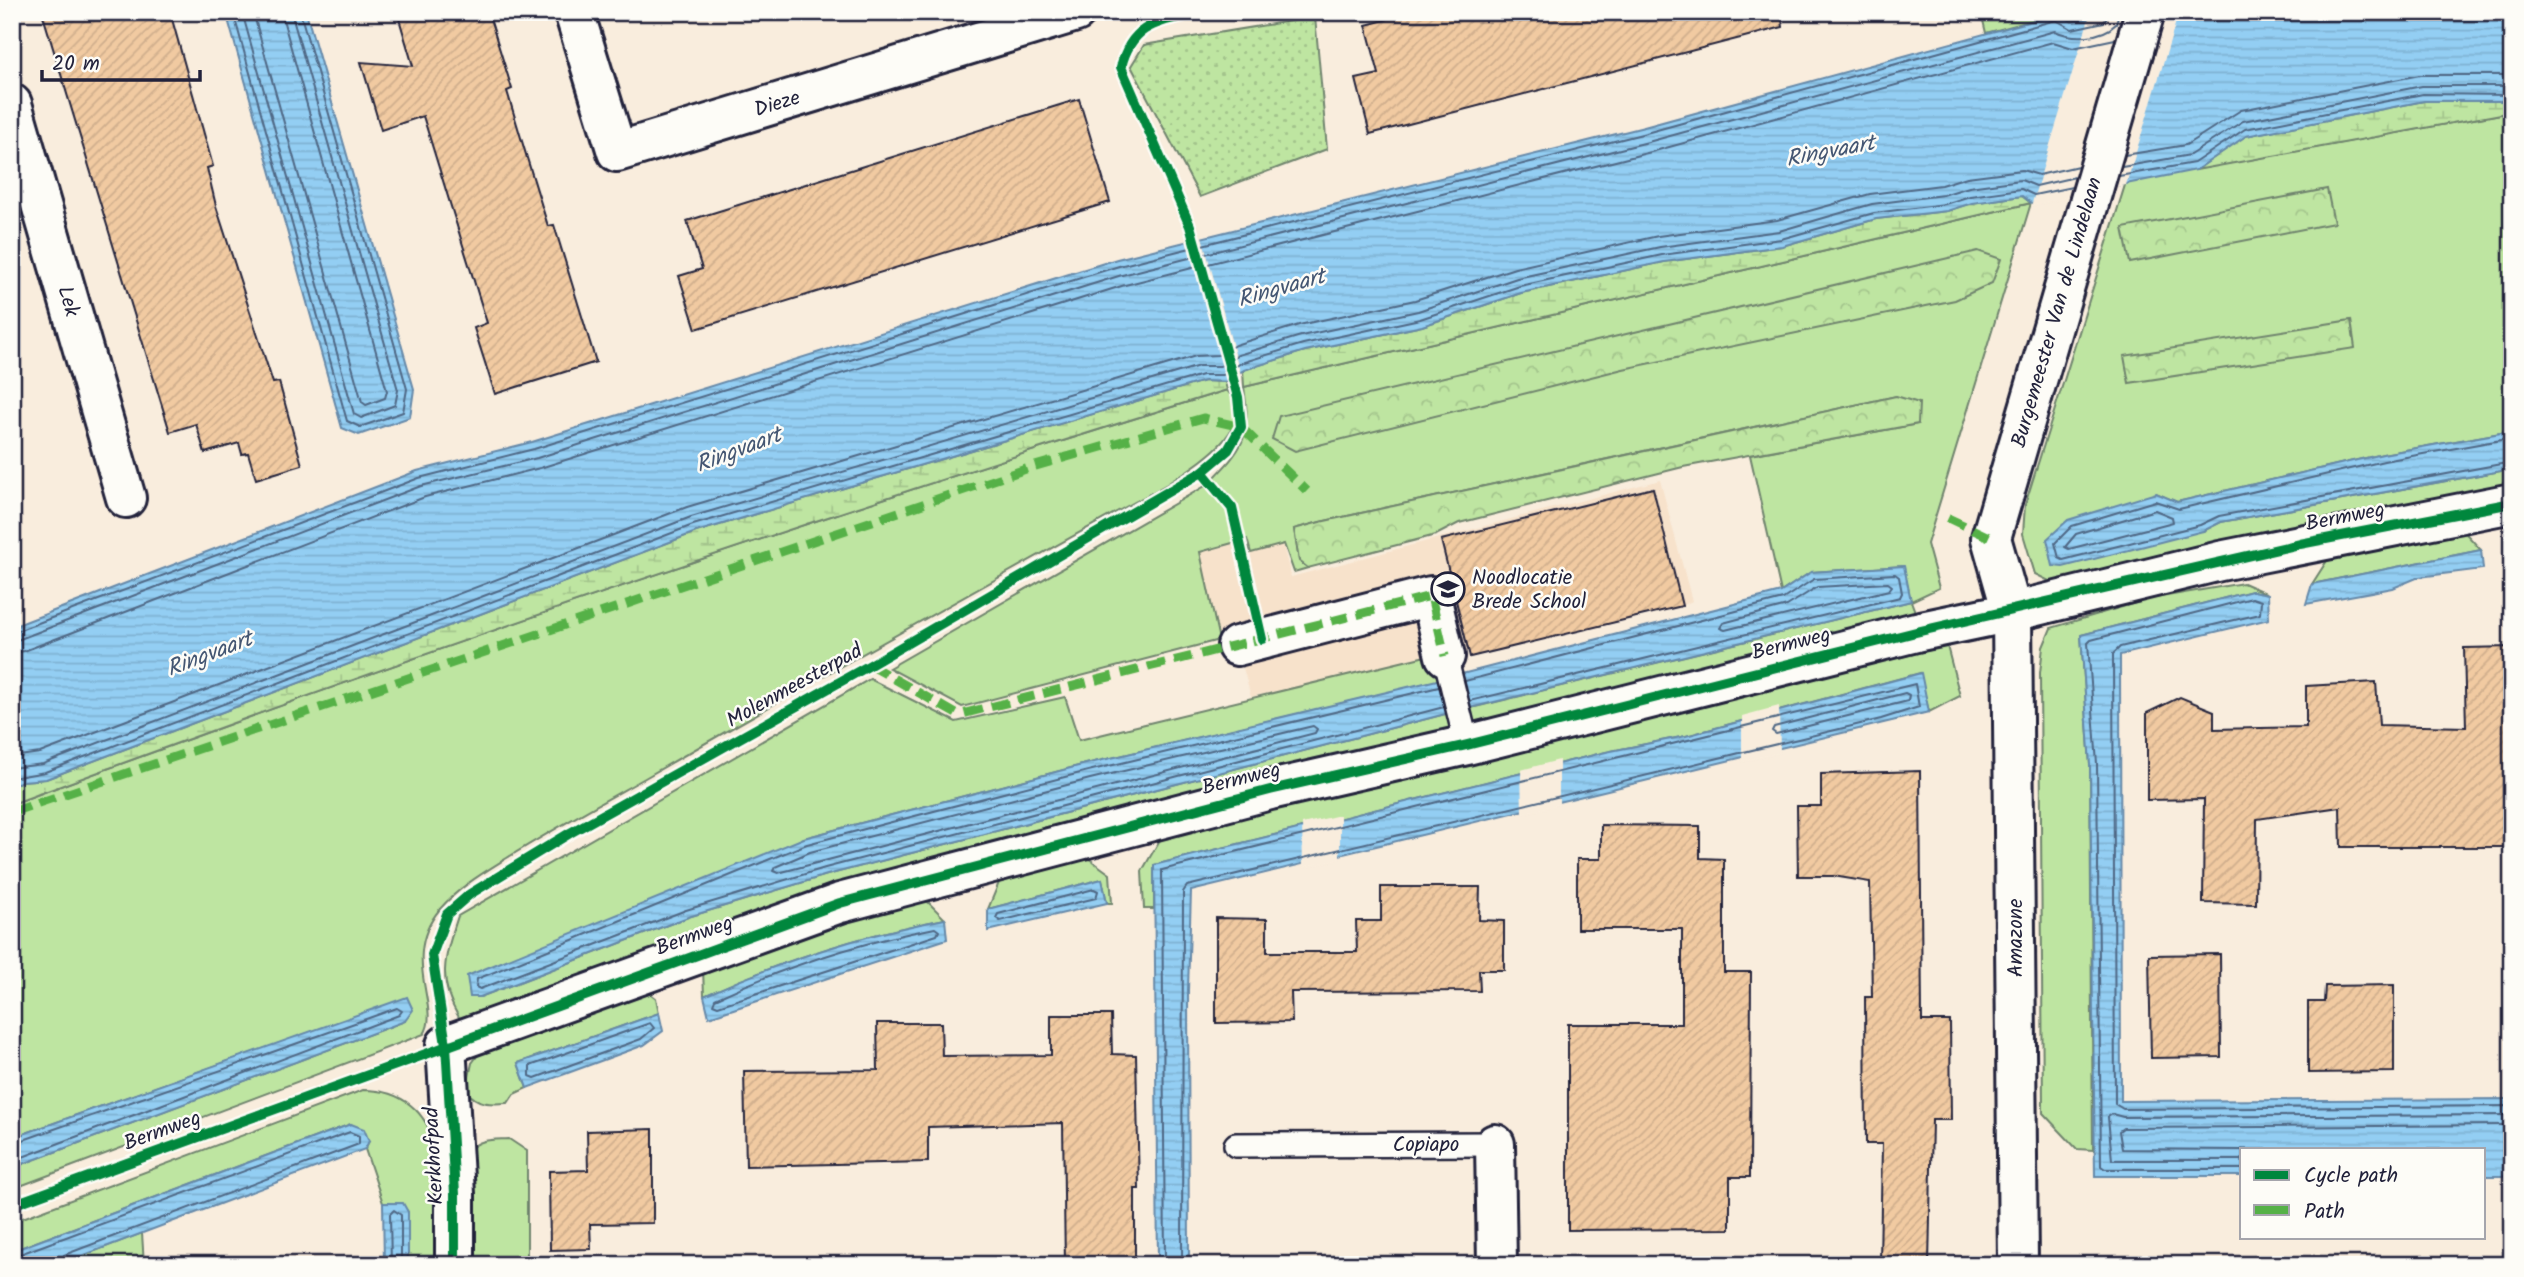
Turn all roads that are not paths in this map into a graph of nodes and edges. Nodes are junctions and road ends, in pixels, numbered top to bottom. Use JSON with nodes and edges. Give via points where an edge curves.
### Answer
{"nodes":[{"id":1,"x":574,"y":12,"type":"edge"},
{"id":2,"x":1076,"y":12,"type":"edge"},
{"id":3,"x":2145,"y":12,"type":"edge"},
{"id":4,"x":12,"y":104,"type":"edge"},
{"id":5,"x":126,"y":498,"type":"dead end"},
{"id":6,"x":2512,"y":503,"type":"edge"},
{"id":7,"x":2012,"y":612,"type":"junction"},
{"id":8,"x":1237,"y":646,"type":"dead end"},
{"id":9,"x":1445,"y":656,"type":"joint"},
{"id":10,"x":1467,"y":745,"type":"junction"},
{"id":11,"x":446,"y":1045,"type":"joint"},
{"id":12,"x":1495,"y":1144,"type":"joint"},
{"id":13,"x":1236,"y":1145,"type":"dead end"},
{"id":14,"x":456,"y":1265,"type":"edge"},
{"id":15,"x":1497,"y":1265,"type":"edge"},
{"id":16,"x":2018,"y":1265,"type":"edge"}],
"edges":[{"from":1,"to":2,"type":"street","name":"Dieze","via":[[617,152]]},
{"from":3,"to":7,"type":"street","name":"Burgemeester Van de Lindelaan","via":[[1991,538]]},
{"from":4,"to":5,"type":"street","name":"Lek"},
{"from":6,"to":7,"type":"street","name":"Bermweg","via":[[2274,549]]},
{"from":7,"to":10,"type":"street","name":"Bermweg"},
{"from":7,"to":16,"type":"street","name":"Amazone"},
{"from":8,"to":9,"type":"street","via":[[1431,596]]},
{"from":9,"to":10,"type":"lane"},
{"from":10,"to":11,"type":"street","name":"Bermweg","via":[[1270,790],[840,903]]},
{"from":11,"to":14,"type":"street","name":"Kerkhofpad"},
{"from":12,"to":13,"type":"lane","name":"Copiapo"},
{"from":12,"to":15,"type":"street","name":"Copiapo"}]}
